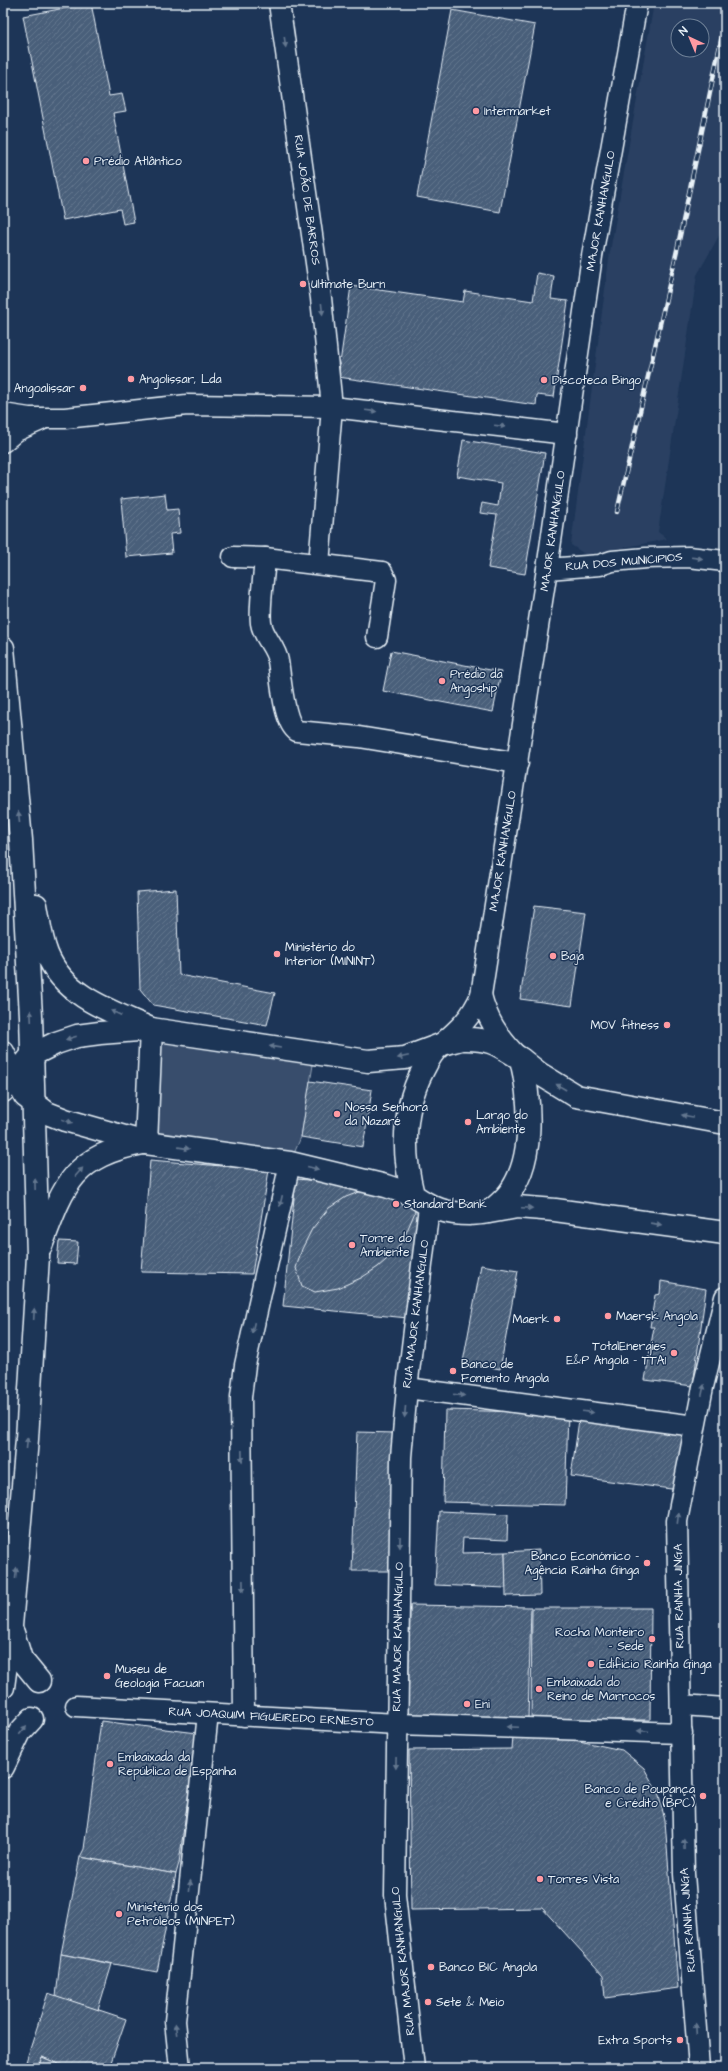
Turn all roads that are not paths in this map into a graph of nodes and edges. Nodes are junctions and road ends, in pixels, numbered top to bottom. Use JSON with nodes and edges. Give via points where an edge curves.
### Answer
{"nodes":[{"id":1,"x":279,"y":3,"type":"edge"},
{"id":2,"x":637,"y":3,"type":"edge"},
{"id":3,"x":332,"y":407,"type":"junction"},
{"id":4,"x":3,"y":414,"type":"edge"},
{"id":5,"x":44,"y":418,"type":"junction"},
{"id":6,"x":567,"y":434,"type":"junction"},
{"id":7,"x":3,"y":442,"type":"edge"},
{"id":8,"x":233,"y":557,"type":"dead end"},
{"id":9,"x":265,"y":558,"type":"junction"},
{"id":10,"x":725,"y":561,"type":"edge"},
{"id":11,"x":320,"y":564,"type":"junction"},
{"id":12,"x":547,"y":569,"type":"junction"},
{"id":13,"x":377,"y":636,"type":"dead end"},
{"id":14,"x":3,"y":648,"type":"edge"},
{"id":15,"x":518,"y":763,"type":"junction"},
{"id":16,"x":21,"y":840,"type":"junction"},
{"id":17,"x":481,"y":995,"type":"junction"},
{"id":18,"x":152,"y":1029,"type":"junction"},
{"id":19,"x":440,"y":1045,"type":"junction"},
{"id":20,"x":3,"y":1052,"type":"edge"},
{"id":21,"x":32,"y":1055,"type":"junction"},
{"id":22,"x":521,"y":1059,"type":"junction"},
{"id":23,"x":8,"y":1084,"type":"edge"},
{"id":24,"x":33,"y":1104,"type":"junction"},
{"id":25,"x":725,"y":1123,"type":"edge"},
{"id":26,"x":146,"y":1143,"type":"junction"},
{"id":27,"x":290,"y":1163,"type":"junction"},
{"id":28,"x":421,"y":1201,"type":"junction"},
{"id":29,"x":488,"y":1212,"type":"junction"},
{"id":30,"x":725,"y":1233,"type":"edge"},
{"id":31,"x":38,"y":1256,"type":"junction"},
{"id":32,"x":725,"y":1297,"type":"edge"},
{"id":33,"x":407,"y":1388,"type":"junction"},
{"id":34,"x":695,"y":1426,"type":"junction"},
{"id":35,"x":11,"y":1626,"type":"junction"},
{"id":36,"x":39,"y":1681,"type":"dead end"},
{"id":37,"x":3,"y":1687,"type":"edge"},
{"id":38,"x":682,"y":1705,"type":"junction"},
{"id":39,"x":76,"y":1706,"type":"dead end"},
{"id":40,"x":725,"y":1708,"type":"edge"},
{"id":41,"x":208,"y":1714,"type":"junction"},
{"id":42,"x":244,"y":1716,"type":"junction"},
{"id":43,"x":32,"y":1719,"type":"dead end"},
{"id":44,"x":397,"y":1724,"type":"junction"},
{"id":45,"x":682,"y":1732,"type":"junction"},
{"id":46,"x":3,"y":1767,"type":"edge"},
{"id":47,"x":180,"y":2068,"type":"edge"},
{"id":48,"x":414,"y":2068,"type":"edge"},
{"id":49,"x":699,"y":2068,"type":"edge"}],
"edges":[{"from":1,"to":3,"type":"street","name":"RUA JOÃO DE BARROS","one_way":true,"via":[[321,298]]},
{"from":2,"to":6,"type":"street","name":"MAJOR KANHANGULO","via":[[592,256]]},
{"from":3,"to":5,"type":"street","via":[[187,405]]},
{"from":3,"to":6,"type":"street","one_way":true},
{"from":3,"to":11,"type":"street","name":"RUA JOÃO DE BARROS"},
{"from":4,"to":5,"type":"street"},
{"from":5,"to":7,"type":"street","via":[[16,431]]},
{"from":6,"to":12,"type":"street","name":"MAJOR KANHANGULO"},
{"from":8,"to":9,"type":"street"},
{"from":9,"to":11,"type":"street"},
{"from":9,"to":15,"type":"street","via":[[261,622],[278,656],[287,716],[296,731],[359,737]]},
{"from":12,"to":10,"type":"street","name":"RUA DOS MUNICIPIOS","one_way":true,"via":[[646,558],[688,557]]},
{"from":11,"to":13,"type":"street","via":[[382,572],[386,580]]},
{"from":12,"to":15,"type":"street","name":"MAJOR KANHANGULO"},
{"from":16,"to":14,"type":"main road","one_way":true},
{"from":15,"to":17,"type":"street","name":"MAJOR KANHANGULO"},
{"from":18,"to":16,"type":"main road","one_way":true,"via":[[80,995],[56,973],[46,952]]},
{"from":21,"to":16,"type":"main road","one_way":true},
{"from":17,"to":19,"type":"street","name":"MAJOR KANHANGULO","via":[[474,1012]]},
{"from":17,"to":22,"type":"street","via":[[486,1014],[495,1030]]},
{"from":19,"to":18,"type":"main road","one_way":true,"via":[[405,1058],[368,1061]]},
{"from":18,"to":21,"type":"main road","one_way":true,"via":[[77,1036]]},
{"from":18,"to":26,"type":"main road"},
{"from":19,"to":22,"type":"main road","via":[[461,1039],[481,1038]]},
{"from":19,"to":28,"type":"main road","via":[[417,1081],[408,1107],[404,1140],[406,1169]]},
{"from":20,"to":23,"type":"main road"},
{"from":21,"to":23,"type":"main road"},
{"from":21,"to":24,"type":"main road"},
{"from":25,"to":22,"type":"main road","one_way":true,"via":[[576,1096]]},
{"from":22,"to":29,"type":"main road","via":[[527,1086],[529,1118],[519,1177],[512,1190]]},
{"from":23,"to":24,"type":"main road"},
{"from":24,"to":26,"type":"main road","one_way":true,"via":[[47,1114]]},
{"from":31,"to":24,"type":"main road","one_way":true},
{"from":26,"to":27,"type":"main road","one_way":true},
{"from":31,"to":26,"type":"main road","one_way":true,"via":[[66,1186],[88,1162],[121,1147]]},
{"from":27,"to":28,"type":"main road","one_way":true,"via":[[386,1186]]},
{"from":27,"to":42,"type":"street","one_way":true,"via":[[245,1365],[241,1398]]},
{"from":28,"to":29,"type":"main road","via":[[460,1214]]},
{"from":28,"to":33,"type":"street","name":"RUA MAJOR KANHANGULO"},
{"from":29,"to":30,"type":"main road","one_way":true,"via":[[517,1207],[555,1210]]},
{"from":35,"to":31,"type":"main road","one_way":true,"via":[[27,1439]]},
{"from":34,"to":32,"type":"street","name":"RUA RAINHA JINGA","one_way":true},
{"from":33,"to":34,"type":"street","one_way":true},
{"from":33,"to":44,"type":"street","name":"RUA MAJOR KANHANGULO","one_way":true,"via":[[401,1457]]},
{"from":38,"to":34,"type":"street","name":"RUA RAINHA JINGA","one_way":true,"via":[[677,1521]]},
{"from":35,"to":36,"type":"main road","via":[[21,1659]]},
{"from":35,"to":37,"type":"main road"},
{"from":38,"to":40,"type":"street"},
{"from":38,"to":45,"type":"street","name":"RUA RAINHA JINGA"},
{"from":39,"to":41,"type":"street","name":"RUA JOAQUIM FIGUEIREDO ERNESTO"},
{"from":41,"to":42,"type":"street","name":"RUA JOAQUIM FIGUEIREDO ERNESTO"},
{"from":47,"to":41,"type":"street","one_way":true,"via":[[175,2021]]},
{"from":42,"to":44,"type":"street","name":"RUA JOAQUIM FIGUEIREDO ERNESTO"},
{"from":46,"to":43,"type":"main road","one_way":true,"via":[[20,1732]]},
{"from":45,"to":44,"type":"street","name":"RUA JOAQUIM FIGUEIREDO ERNESTO","one_way":true},
{"from":44,"to":48,"type":"street","name":"RUA MAJOR KANHANGULO","one_way":true,"via":[[395,1896]]},
{"from":49,"to":45,"type":"street","name":"RUA RAINHA JINGA","one_way":true,"via":[[684,1874]]}]}
